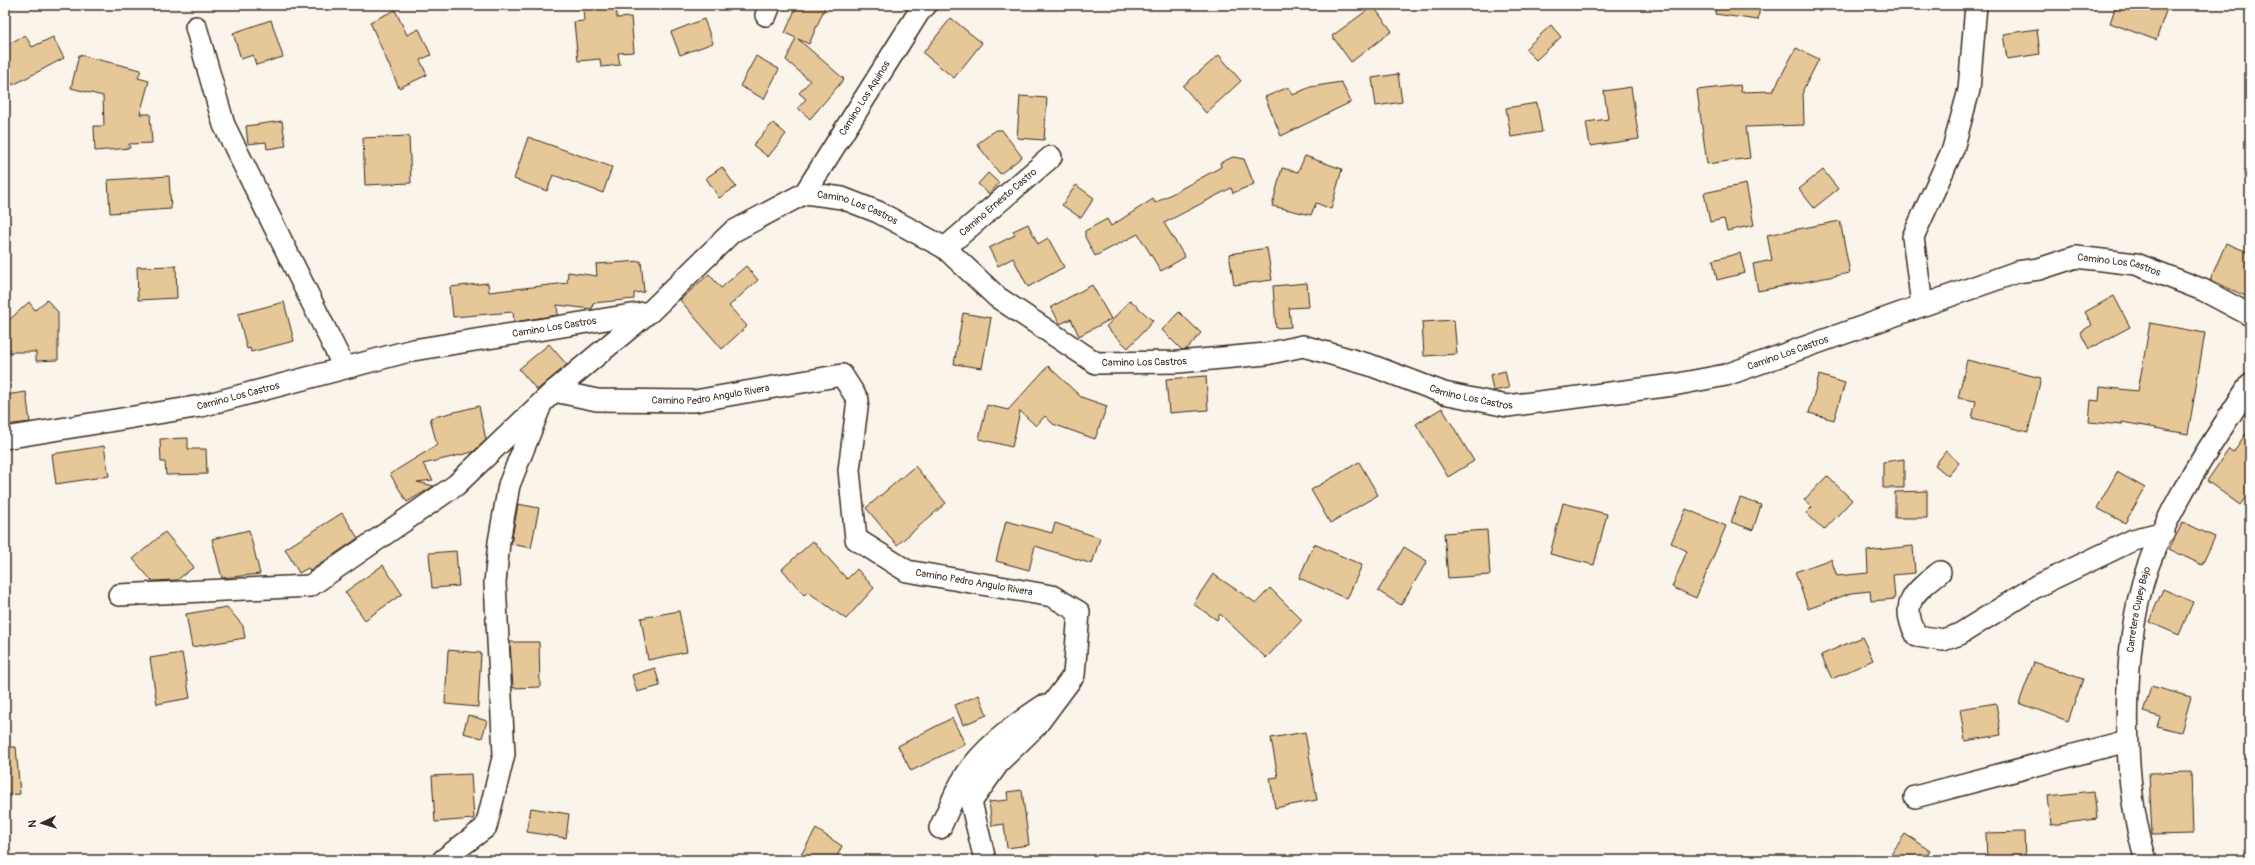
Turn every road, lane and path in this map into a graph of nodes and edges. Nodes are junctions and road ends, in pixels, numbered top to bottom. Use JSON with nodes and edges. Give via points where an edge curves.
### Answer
{"nodes":[{"id":1,"x":926,"y":5,"type":"edge"},
{"id":2,"x":1976,"y":5,"type":"edge"},
{"id":3,"x":196,"y":27,"type":"dead end"},
{"id":4,"x":1051,"y":157,"type":"dead end"},
{"id":5,"x":805,"y":193,"type":"junction"},
{"id":6,"x":946,"y":248,"type":"junction"},
{"id":7,"x":1922,"y":305,"type":"junction"},
{"id":8,"x":650,"y":312,"type":"junction"},
{"id":9,"x":2250,"y":315,"type":"edge"},
{"id":10,"x":344,"y":367,"type":"junction"},
{"id":11,"x":2250,"y":384,"type":"edge"},
{"id":12,"x":549,"y":395,"type":"junction"},
{"id":13,"x":5,"y":438,"type":"edge"},
{"id":14,"x":2164,"y":532,"type":"junction"},
{"id":15,"x":1940,"y":572,"type":"dead end"},
{"id":16,"x":119,"y":595,"type":"dead end"},
{"id":17,"x":1059,"y":695,"type":"junction"},
{"id":18,"x":2127,"y":741,"type":"junction"},
{"id":19,"x":1914,"y":797,"type":"dead end"},
{"id":20,"x":940,"y":828,"type":"dead end"},
{"id":21,"x":443,"y":860,"type":"edge"},
{"id":22,"x":985,"y":860,"type":"edge"},
{"id":23,"x":2146,"y":860,"type":"edge"}],
"edges":[{"from":1,"to":5,"type":"street","name":"Camino Los Aquinos","via":[[857,107],[839,141]]},
{"from":2,"to":7,"type":"street","via":[[1969,90],[1953,149],[1913,237]]},
{"from":3,"to":10,"type":"street","via":[[224,125]]},
{"from":4,"to":6,"type":"street","name":"Camino Ernesto Castro"},
{"from":5,"to":6,"type":"street","name":"Camino Los Castros","via":[[842,198],[878,212]]},
{"from":5,"to":8,"type":"street","name":"Camino Los Castros","via":[[732,232]]},
{"from":6,"to":7,"type":"street","name":"Camino Los Castros","via":[[997,297],[1096,363],[1178,362],[1266,354],[1303,346],[1370,365],[1444,393],[1507,406],[1726,376]]},
{"from":7,"to":9,"type":"street","name":"Camino Los Castros","via":[[2017,272],[2039,269],[2076,257],[2136,264],[2203,290]]},
{"from":8,"to":10,"type":"street","name":"Camino Los Castros","via":[[412,350]]},
{"from":8,"to":12,"type":"street"},
{"from":10,"to":13,"type":"street","name":"Camino Los Castros","via":[[201,406]]},
{"from":11,"to":14,"type":"street","name":"Carretera Cupey Bajo","via":[[2182,493]]},
{"from":12,"to":16,"type":"street","via":[[456,485],[310,586]]},
{"from":12,"to":17,"type":"street","name":"Camino Pedro Angulo Rivera","via":[[597,400],[695,401],[842,375],[858,400],[849,470],[856,539],[907,571],[1052,596],[1079,612],[1074,675]]},
{"from":12,"to":21,"type":"street","via":[[509,485],[499,542],[495,584],[504,754],[486,827]]},
{"from":14,"to":15,"type":"street","via":[[2133,540],[2088,561],[2035,587],[1960,634],[1943,640],[1917,636],[1909,622],[1910,601],[1920,588]]},
{"from":14,"to":18,"type":"street","name":"Carretera Cupey Bajo","via":[[2147,570],[2132,636]]},
{"from":17,"to":20,"type":"street","via":[[1017,724],[985,752],[961,782]]},
{"from":17,"to":22,"type":"street","name":"Camino Pedro Angulo Rivera","via":[[1036,726],[1000,761],[971,802]]},
{"from":18,"to":19,"type":"street"},
{"from":18,"to":23,"type":"street","name":"Carretera Cupey Bajo","via":[[2139,837]]}]}
